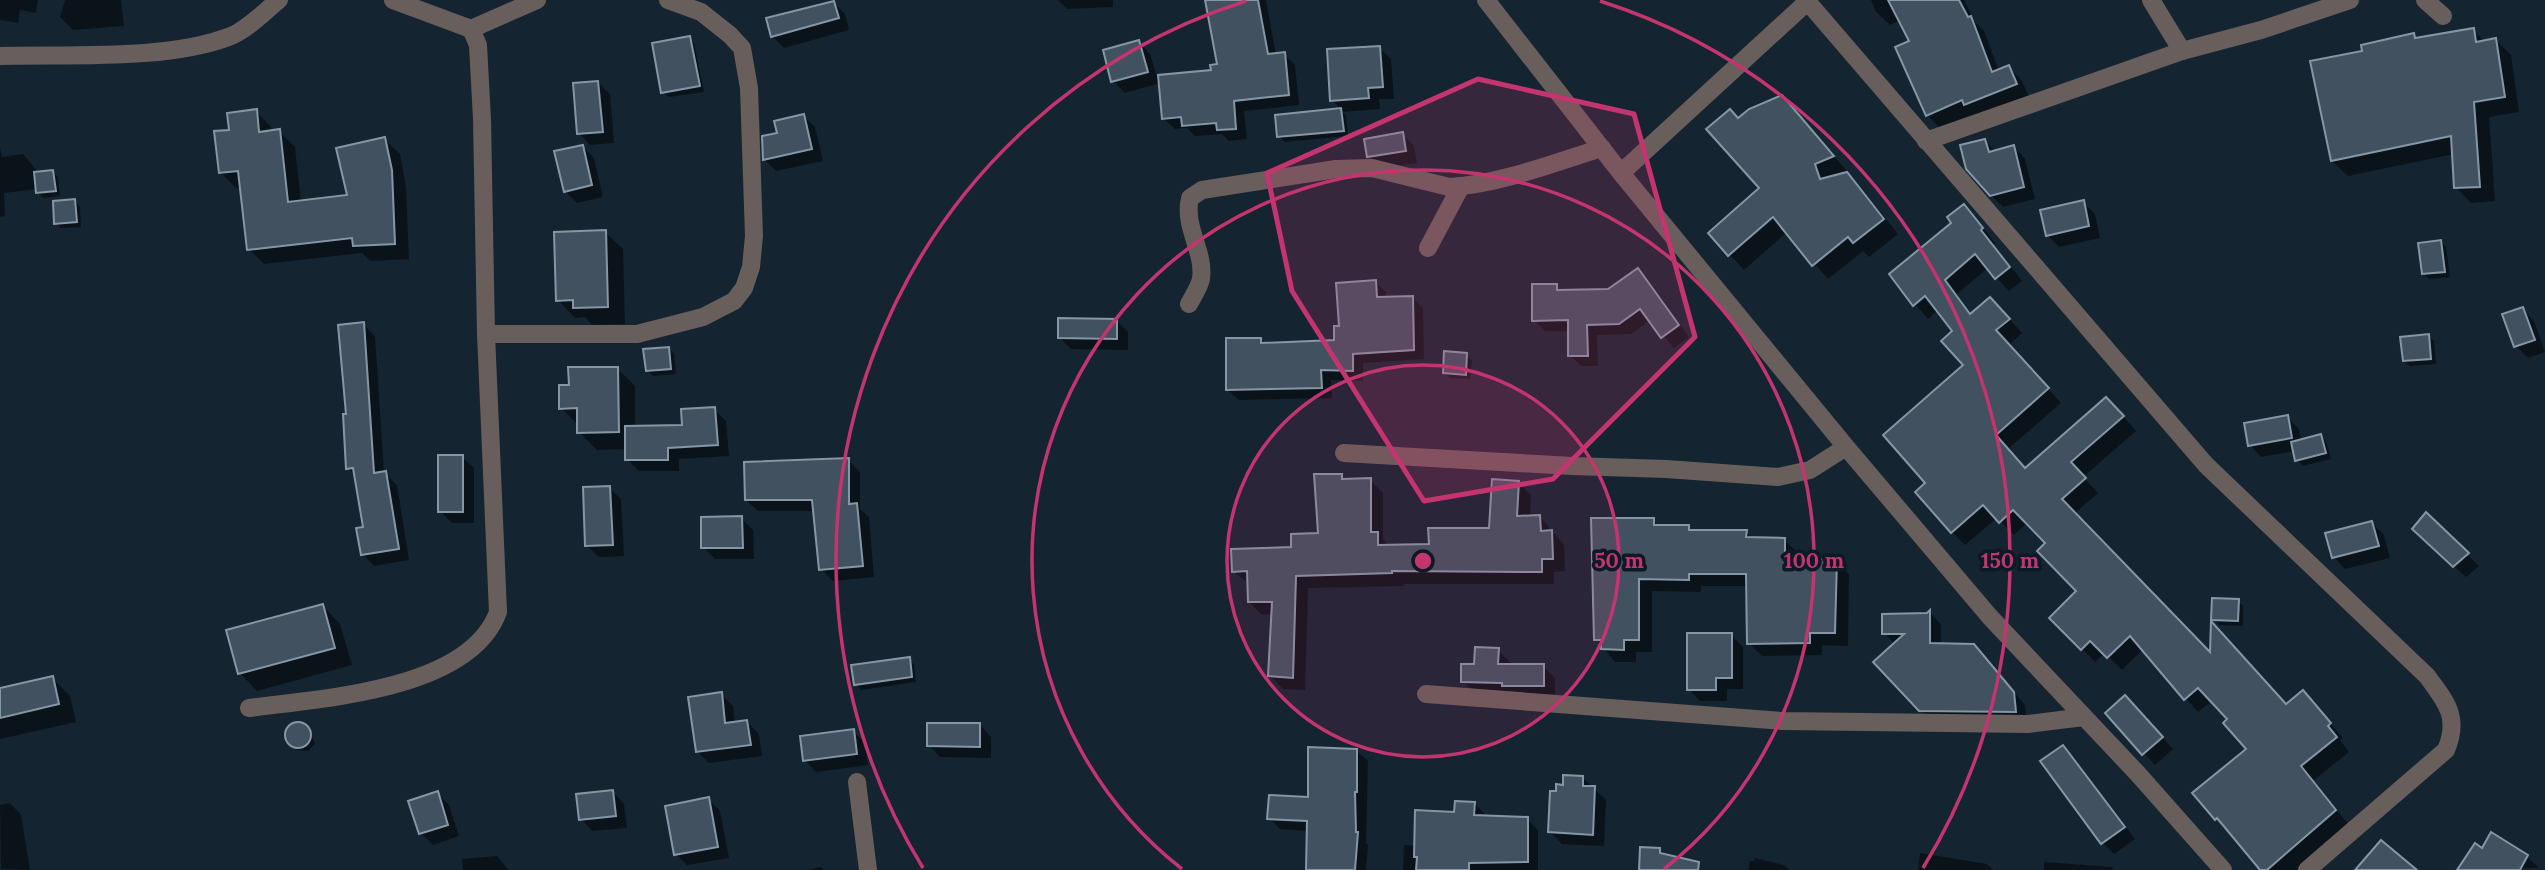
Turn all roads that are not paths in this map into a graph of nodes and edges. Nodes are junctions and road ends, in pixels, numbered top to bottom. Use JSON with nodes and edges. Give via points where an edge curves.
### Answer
{"nodes":[{"id":1,"x":279,"y":0,"type":"edge"},
{"id":2,"x":393,"y":0,"type":"edge"},
{"id":3,"x":537,"y":0,"type":"edge"},
{"id":4,"x":668,"y":0,"type":"edge"},
{"id":5,"x":1486,"y":0,"type":"edge"},
{"id":6,"x":2151,"y":0,"type":"edge"},
{"id":7,"x":2350,"y":0,"type":"edge"},
{"id":8,"x":2425,"y":0,"type":"edge"},
{"id":9,"x":1806,"y":1,"type":"edge"},
{"id":10,"x":2443,"y":16,"type":"dead end"},
{"id":11,"x":471,"y":29,"type":"junction"},
{"id":12,"x":2182,"y":51,"type":"junction"},
{"id":13,"x":0,"y":56,"type":"edge"},
{"id":14,"x":1926,"y":141,"type":"junction"},
{"id":15,"x":1602,"y":148,"type":"junction"},
{"id":16,"x":1621,"y":173,"type":"junction"},
{"id":17,"x":1461,"y":186,"type":"junction"},
{"id":18,"x":1429,"y":248,"type":"dead end"},
{"id":19,"x":1189,"y":304,"type":"dead end"},
{"id":20,"x":486,"y":334,"type":"junction"},
{"id":21,"x":1846,"y":447,"type":"junction"},
{"id":22,"x":1344,"y":453,"type":"dead end"},
{"id":23,"x":1426,"y":694,"type":"dead end"},
{"id":24,"x":249,"y":708,"type":"dead end"},
{"id":25,"x":2084,"y":717,"type":"junction"},
{"id":26,"x":857,"y":782,"type":"dead end"},
{"id":27,"x":868,"y":870,"type":"edge"},
{"id":28,"x":2223,"y":870,"type":"edge"},
{"id":29,"x":2307,"y":870,"type":"edge"}],
"edges":[{"from":1,"to":13,"type":"street","via":[[233,35],[182,48]]},
{"from":2,"to":11,"type":"street"},
{"from":3,"to":11,"type":"street"},
{"from":4,"to":20,"type":"street","via":[[701,12],[742,48],[749,88],[754,236],[744,288],[734,301],[703,317],[637,334]]},
{"from":5,"to":15,"type":"street"},
{"from":6,"to":12,"type":"street"},
{"from":7,"to":12,"type":"street"},
{"from":8,"to":10,"type":"street"},
{"from":9,"to":14,"type":"street"},
{"from":9,"to":16,"type":"street"},
{"from":11,"to":20,"type":"street","via":[[478,45],[482,119]]},
{"from":12,"to":14,"type":"street"},
{"from":14,"to":29,"type":"street","via":[[2206,465],[2427,676],[2450,708],[2452,736],[2446,750]]},
{"from":15,"to":16,"type":"street"},
{"from":15,"to":17,"type":"street"},
{"from":16,"to":21,"type":"street"},
{"from":17,"to":18,"type":"street"},
{"from":17,"to":19,"type":"street","via":[[1372,168],[1336,169],[1202,190],[1190,198],[1188,206],[1201,269],[1200,283]]},
{"from":20,"to":24,"type":"street","via":[[500,602],[492,628],[457,659],[410,681]]},
{"from":21,"to":22,"type":"street","via":[[1810,470],[1778,477]]},
{"from":21,"to":25,"type":"street","via":[[1990,617]]},
{"from":23,"to":25,"type":"street","via":[[1782,721],[2028,724]]},
{"from":25,"to":28,"type":"street"},
{"from":26,"to":27,"type":"street"}]}
